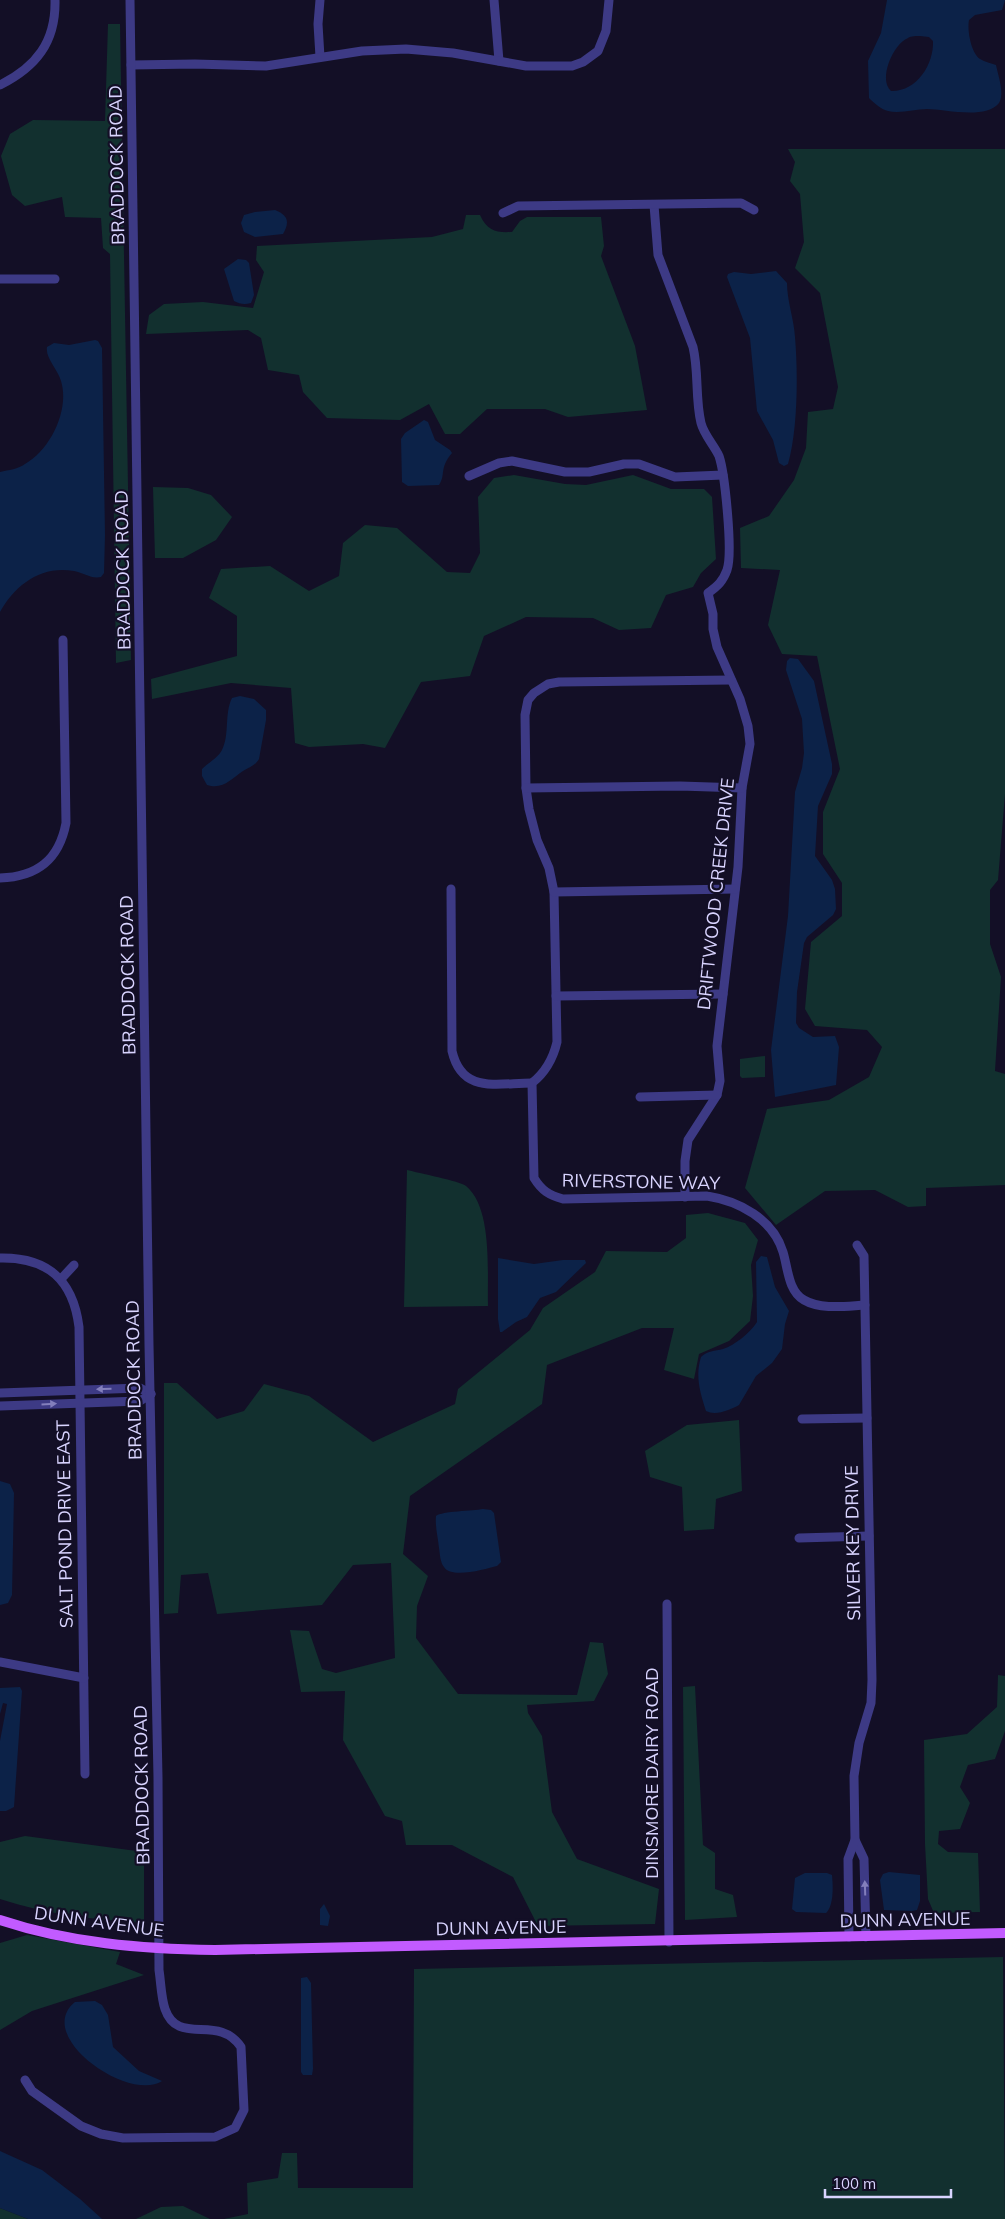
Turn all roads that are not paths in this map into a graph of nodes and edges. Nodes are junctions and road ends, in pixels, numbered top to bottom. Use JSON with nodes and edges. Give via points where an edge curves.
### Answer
{"nodes":[{"id":1,"x":55,"y":0,"type":"edge"},
{"id":2,"x":130,"y":0,"type":"edge"},
{"id":3,"x":320,"y":0,"type":"edge"},
{"id":4,"x":494,"y":0,"type":"edge"},
{"id":5,"x":609,"y":0,"type":"edge"},
{"id":6,"x":320,"y":57,"type":"junction"},
{"id":7,"x":499,"y":61,"type":"junction"},
{"id":8,"x":131,"y":65,"type":"junction"},
{"id":9,"x":0,"y":85,"type":"edge"},
{"id":10,"x":654,"y":205,"type":"junction"},
{"id":11,"x":754,"y":210,"type":"dead end"},
{"id":12,"x":503,"y":213,"type":"dead end"},
{"id":13,"x":0,"y":279,"type":"edge"},
{"id":14,"x":55,"y":279,"type":"dead end"},
{"id":15,"x":469,"y":476,"type":"dead end"},
{"id":16,"x":723,"y":476,"type":"junction"},
{"id":17,"x":64,"y":640,"type":"dead end"},
{"id":18,"x":732,"y":680,"type":"junction"},
{"id":19,"x":526,"y":788,"type":"junction"},
{"id":20,"x":742,"y":788,"type":"junction"},
{"id":21,"x":0,"y":878,"type":"edge"},
{"id":22,"x":451,"y":889,"type":"dead end"},
{"id":23,"x":736,"y":889,"type":"junction"},
{"id":24,"x":554,"y":892,"type":"junction"},
{"id":25,"x":723,"y":994,"type":"junction"},
{"id":26,"x":556,"y":996,"type":"junction"},
{"id":27,"x":459,"y":1072,"type":"junction"},
{"id":28,"x":451,"y":1077,"type":"dead end"},
{"id":29,"x":532,"y":1083,"type":"junction"},
{"id":30,"x":716,"y":1095,"type":"junction"},
{"id":31,"x":640,"y":1097,"type":"dead end"},
{"id":32,"x":540,"y":1189,"type":"junction"},
{"id":33,"x":531,"y":1193,"type":"dead end"},
{"id":34,"x":685,"y":1197,"type":"junction"},
{"id":35,"x":856,"y":1246,"type":"dead end"},
{"id":36,"x":0,"y":1258,"type":"edge"},
{"id":37,"x":74,"y":1265,"type":"dead end"},
{"id":38,"x":60,"y":1279,"type":"junction"},
{"id":39,"x":865,"y":1305,"type":"junction"},
{"id":40,"x":79,"y":1390,"type":"junction"},
{"id":41,"x":0,"y":1393,"type":"edge"},
{"id":42,"x":151,"y":1394,"type":"junction"},
{"id":43,"x":79,"y":1403,"type":"junction"},
{"id":44,"x":0,"y":1406,"type":"edge"},
{"id":45,"x":867,"y":1418,"type":"junction"},
{"id":46,"x":802,"y":1419,"type":"dead end"},
{"id":47,"x":869,"y":1536,"type":"junction"},
{"id":48,"x":799,"y":1538,"type":"dead end"},
{"id":49,"x":667,"y":1604,"type":"dead end"},
{"id":50,"x":0,"y":1662,"type":"edge"},
{"id":51,"x":84,"y":1678,"type":"junction"},
{"id":52,"x":86,"y":1774,"type":"dead end"},
{"id":53,"x":855,"y":1840,"type":"junction"},
{"id":54,"x":0,"y":1920,"type":"edge"},
{"id":55,"x":1005,"y":1933,"type":"edge"},
{"id":56,"x":849,"y":1937,"type":"junction"},
{"id":57,"x":866,"y":1937,"type":"junction"},
{"id":58,"x":669,"y":1942,"type":"junction"},
{"id":59,"x":160,"y":1949,"type":"junction"},
{"id":60,"x":25,"y":2080,"type":"dead end"}],
"edges":[{"from":1,"to":9,"type":"street","via":[[52,31],[43,50],[32,64]]},
{"from":2,"to":8,"type":"street","name":"BRADDOCK ROAD"},
{"from":3,"to":6,"type":"street"},
{"from":4,"to":7,"type":"street"},
{"from":5,"to":7,"type":"street","via":[[603,43],[583,62],[555,67]]},
{"from":6,"to":7,"type":"street","via":[[406,49]]},
{"from":6,"to":8,"type":"street","via":[[266,66]]},
{"from":8,"to":42,"type":"street","name":"BRADDOCK ROAD"},
{"from":10,"to":11,"type":"street","via":[[741,203]]},
{"from":10,"to":12,"type":"street","via":[[518,206]]},
{"from":10,"to":16,"type":"street","via":[[658,255],[696,360],[701,424],[719,457]]},
{"from":13,"to":14,"type":"street"},
{"from":15,"to":16,"type":"street","via":[[512,461],[565,472],[589,472],[639,464],[676,477]]},
{"from":16,"to":18,"type":"street","name":"DRIFTWOOD CREEK DRIVE","via":[[728,568],[721,584],[708,593],[717,647]]},
{"from":17,"to":21,"type":"street","via":[[66,823],[63,836],[43,866],[24,875]]},
{"from":18,"to":19,"type":"street","via":[[559,682],[536,686],[528,700],[525,715]]},
{"from":18,"to":20,"type":"street","name":"DRIFTWOOD CREEK DRIVE","via":[[750,744]]},
{"from":19,"to":20,"type":"street"},
{"from":19,"to":24,"type":"street","via":[[536,840]]},
{"from":20,"to":23,"type":"street","name":"DRIFTWOOD CREEK DRIVE"},
{"from":22,"to":27,"type":"street","via":[[452,1051]]},
{"from":23,"to":24,"type":"street"},
{"from":23,"to":25,"type":"street","name":"DRIFTWOOD CREEK DRIVE"},
{"from":24,"to":26,"type":"street"},
{"from":25,"to":26,"type":"street"},
{"from":25,"to":30,"type":"street","name":"DRIFTWOOD CREEK DRIVE","via":[[717,1046],[720,1081]]},
{"from":26,"to":29,"type":"street","via":[[557,1042],[553,1057]]},
{"from":27,"to":28,"type":"street"},
{"from":27,"to":29,"type":"street","via":[[469,1080],[482,1083]]},
{"from":29,"to":32,"type":"street","via":[[532,1166]]},
{"from":30,"to":31,"type":"street"},
{"from":30,"to":34,"type":"street","name":"DRIFTWOOD CREEK DRIVE","via":[[688,1140],[684,1161]]},
{"from":32,"to":33,"type":"street"},
{"from":32,"to":34,"type":"street","name":"RIVERSTONE WAY","via":[[563,1199]]},
{"from":34,"to":39,"type":"street","name":"RIVERSTONE WAY","via":[[725,1199],[750,1210],[769,1228],[778,1243],[794,1290],[803,1300],[826,1306]]},
{"from":35,"to":39,"type":"street","name":"SILVER KEY DRIVE","via":[[864,1256]]},
{"from":36,"to":38,"type":"street","via":[[37,1263]]},
{"from":37,"to":38,"type":"street"},
{"from":38,"to":40,"type":"street","name":"SALT POND DRIVE EAST","via":[[76,1307]]},
{"from":39,"to":45,"type":"street","name":"SILVER KEY DRIVE"},
{"from":40,"to":41,"type":"street"},
{"from":42,"to":40,"type":"street","one_way":true,"via":[[140,1388]]},
{"from":40,"to":43,"type":"street","name":"SALT POND DRIVE EAST"},
{"from":42,"to":43,"type":"street","via":[[140,1401]]},
{"from":42,"to":59,"type":"street","name":"BRADDOCK ROAD"},
{"from":44,"to":43,"type":"street","one_way":true},
{"from":43,"to":51,"type":"street","name":"SALT POND DRIVE EAST"},
{"from":45,"to":46,"type":"street"},
{"from":45,"to":47,"type":"street","name":"SILVER KEY DRIVE"},
{"from":47,"to":48,"type":"street"},
{"from":47,"to":53,"type":"street","name":"SILVER KEY DRIVE","via":[[871,1695],[854,1776]]},
{"from":49,"to":58,"type":"street","name":"DINSMORE DAIRY ROAD"},
{"from":50,"to":51,"type":"street"},
{"from":51,"to":52,"type":"street","name":"SALT POND DRIVE EAST"},
{"from":53,"to":56,"type":"street","name":"SILVER KEY DRIVE","via":[[848,1859]]},
{"from":57,"to":53,"type":"street","name":"SILVER KEY DRIVE","one_way":true,"via":[[864,1859]]},
{"from":54,"to":59,"type":"main road","name":"DUNN AVENUE","via":[[95,1942]]},
{"from":55,"to":57,"type":"main road","name":"DUNN AVENUE"},
{"from":56,"to":57,"type":"main road","name":"DUNN AVENUE"},
{"from":56,"to":58,"type":"main road","name":"DUNN AVENUE"},
{"from":58,"to":59,"type":"main road","name":"DUNN AVENUE"},
{"from":59,"to":60,"type":"street","name":"BRADDOCK ROAD","via":[[163,1999],[172,2021],[190,2030],[227,2033],[240,2047],[244,2110],[235,2128],[215,2137],[122,2138],[101,2134],[81,2126],[32,2091]]}]}
